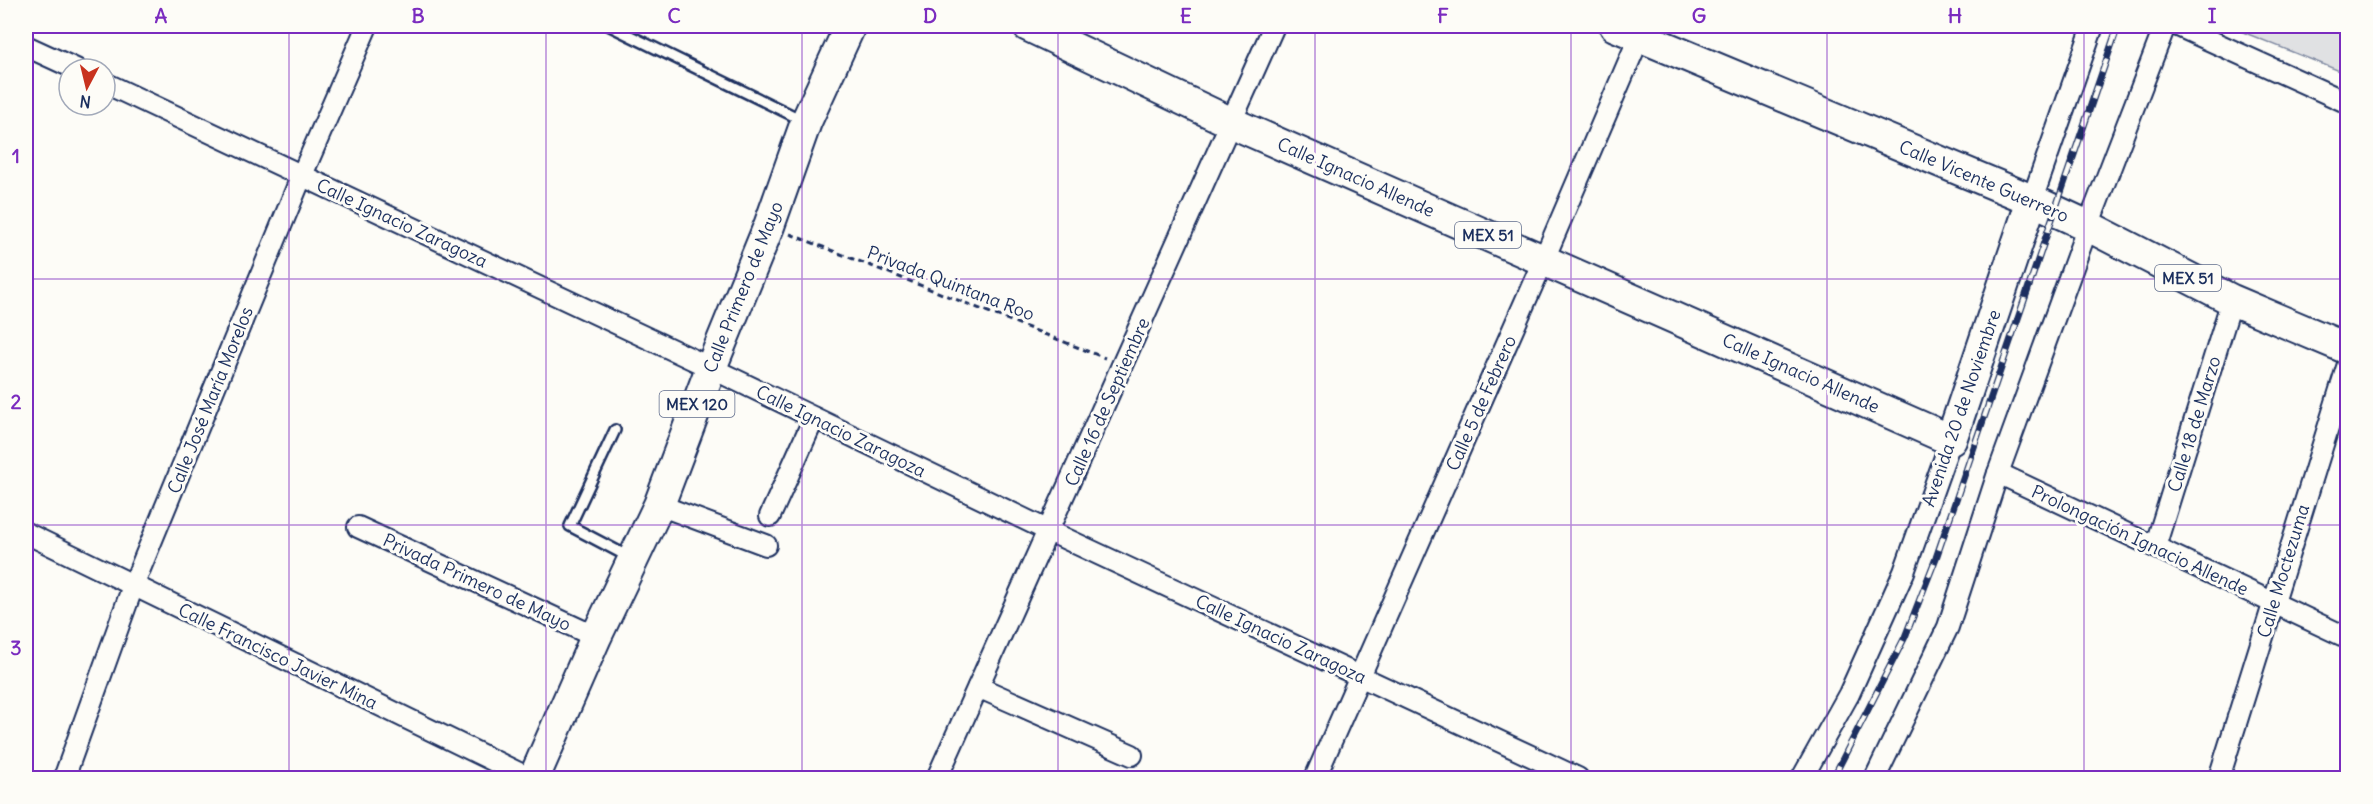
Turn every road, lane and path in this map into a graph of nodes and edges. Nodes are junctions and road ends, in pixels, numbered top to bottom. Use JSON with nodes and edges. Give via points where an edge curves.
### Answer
{"nodes":[{"id":1,"x":367,"y":26,"type":"edge"},
{"id":2,"x":610,"y":26,"type":"edge"},
{"id":3,"x":850,"y":26,"type":"edge"},
{"id":4,"x":1028,"y":26,"type":"edge"},
{"id":5,"x":1274,"y":26,"type":"edge"},
{"id":6,"x":2093,"y":26,"type":"edge"},
{"id":7,"x":2166,"y":26,"type":"edge"},
{"id":8,"x":2178,"y":26,"type":"edge"},
{"id":9,"x":1633,"y":29,"type":"edge"},
{"id":10,"x":26,"y":45,"type":"edge"},
{"id":11,"x":57,"y":60,"type":"edge"},
{"id":12,"x":117,"y":89,"type":"edge"},
{"id":13,"x":2348,"y":103,"type":"edge"},
{"id":14,"x":806,"y":122,"type":"junction"},
{"id":15,"x":1232,"y":123,"type":"junction"},
{"id":16,"x":302,"y":175,"type":"junction"},
{"id":17,"x":2032,"y":200,"type":"junction"},
{"id":18,"x":769,"y":226,"type":"junction"},
{"id":19,"x":2088,"y":226,"type":"junction"},
{"id":20,"x":1544,"y":260,"type":"junction"},
{"id":21,"x":2232,"y":300,"type":"junction"},
{"id":22,"x":2348,"y":349,"type":"edge"},
{"id":23,"x":2348,"y":364,"type":"edge"},
{"id":24,"x":1123,"y":365,"type":"junction"},
{"id":25,"x":711,"y":368,"type":"junction"},
{"id":26,"x":814,"y":418,"type":"junction"},
{"id":27,"x":615,"y":430,"type":"dead end"},
{"id":28,"x":1951,"y":440,"type":"junction"},
{"id":29,"x":1998,"y":473,"type":"junction"},
{"id":30,"x":659,"y":505,"type":"junction"},
{"id":31,"x":770,"y":516,"type":"dead end"},
{"id":32,"x":358,"y":527,"type":"dead end"},
{"id":33,"x":1049,"y":531,"type":"junction"},
{"id":34,"x":26,"y":533,"type":"edge"},
{"id":35,"x":766,"y":545,"type":"dead end"},
{"id":36,"x":2155,"y":547,"type":"junction"},
{"id":37,"x":633,"y":559,"type":"junction"},
{"id":38,"x":133,"y":586,"type":"junction"},
{"id":39,"x":2274,"y":602,"type":"junction"},
{"id":40,"x":597,"y":637,"type":"junction"},
{"id":41,"x":2348,"y":638,"type":"edge"},
{"id":42,"x":1360,"y":675,"type":"junction"},
{"id":43,"x":978,"y":687,"type":"junction"},
{"id":44,"x":1132,"y":755,"type":"dead end"},
{"id":45,"x":64,"y":778,"type":"edge"},
{"id":46,"x":529,"y":778,"type":"edge"},
{"id":47,"x":534,"y":778,"type":"edge"},
{"id":48,"x":937,"y":778,"type":"edge"},
{"id":49,"x":1315,"y":778,"type":"edge"},
{"id":50,"x":1578,"y":778,"type":"edge"},
{"id":51,"x":1802,"y":778,"type":"edge"},
{"id":52,"x":1875,"y":778,"type":"edge"},
{"id":53,"x":2218,"y":778,"type":"edge"}],
"edges":[{"from":1,"to":16,"type":"street","name":"Calle José María Morelos"},
{"from":2,"to":14,"type":"lane"},
{"from":3,"to":14,"type":"main road","name":"Calle Primero de Mayo","number":"MEX 120"},
{"from":4,"to":15,"type":"main road","name":"Calle Ignacio Allende","number":"MEX 51"},
{"from":5,"to":15,"type":"street","name":"Calle 16 de Septiembre"},
{"from":6,"to":17,"type":"street","name":"Avenida 20 de Noviembre"},
{"from":7,"to":19,"type":"street"},
{"from":8,"to":13,"type":"street"},
{"from":9,"to":17,"type":"main road","name":"Calle Vicente Guerrero","number":"MEX 51"},
{"from":9,"to":20,"type":"street","name":"Calle 5 de Febrero"},
{"from":10,"to":11,"type":"street"},
{"from":12,"to":16,"type":"street","name":"Calle Ignacio Zaragoza"},
{"from":14,"to":18,"type":"main road","name":"Calle Primero de Mayo","number":"MEX 120"},
{"from":15,"to":20,"type":"main road","name":"Calle Ignacio Allende","number":"MEX 51"},
{"from":15,"to":24,"type":"street","name":"Calle 16 de Septiembre"},
{"from":16,"to":25,"type":"street","name":"Calle Ignacio Zaragoza"},
{"from":16,"to":38,"type":"street","name":"Calle José María Morelos"},
{"from":17,"to":19,"type":"main road","name":"Calle Vicente Guerrero","number":"MEX 51"},
{"from":17,"to":28,"type":"main road","name":"Avenida 20 de Noviembre"},
{"from":18,"to":24,"type":"path","name":"Privada Quintana Roo"},
{"from":18,"to":25,"type":"main road","name":"Calle Primero de Mayo","number":"MEX 120"},
{"from":19,"to":21,"type":"main road","name":"Calle Vicente Guerrero","number":"MEX 51"},
{"from":19,"to":29,"type":"street"},
{"from":20,"to":28,"type":"main road","name":"Calle Ignacio Allende","number":"MEX 51"},
{"from":20,"to":42,"type":"street","name":"Calle 5 de Febrero"},
{"from":21,"to":22,"type":"main road","name":"Calle Vicente Guerrero","number":"MEX 51"},
{"from":21,"to":36,"type":"street","name":"Calle 18 de Marzo"},
{"from":23,"to":39,"type":"street","name":"Calle Moctezuma"},
{"from":24,"to":33,"type":"street","name":"Calle 16 de Septiembre"},
{"from":25,"to":26,"type":"street","name":"Calle Ignacio Zaragoza"},
{"from":25,"to":30,"type":"main road","name":"Calle Primero de Mayo","number":"MEX 120"},
{"from":26,"to":31,"type":"street"},
{"from":26,"to":33,"type":"street","name":"Calle Ignacio Zaragoza"},
{"from":27,"to":37,"type":"lane","via":[[570,526]]},
{"from":28,"to":51,"type":"street","name":"Avenida 20 de Noviembre","via":[[1904,572],[1849,694]]},
{"from":29,"to":36,"type":"street","name":"Prolongación Ignacio Allende"},
{"from":29,"to":52,"type":"street","via":[[1948,627]]},
{"from":30,"to":35,"type":"street"},
{"from":30,"to":37,"type":"main road","name":"Calle Primero de Mayo","number":"MEX 120"},
{"from":32,"to":40,"type":"street","name":"Privada Primero de Mayo"},
{"from":33,"to":42,"type":"street","name":"Calle Ignacio Zaragoza"},
{"from":33,"to":43,"type":"street","name":"Calle 16 de Septiembre"},
{"from":34,"to":38,"type":"street","name":"Calle Francisco Javier Mina"},
{"from":36,"to":39,"type":"street","name":"Prolongación Ignacio Allende"},
{"from":37,"to":40,"type":"main road","name":"Calle Primero de Mayo","number":"MEX 120"},
{"from":38,"to":45,"type":"street","name":"Calle José María Morelos"},
{"from":38,"to":46,"type":"street","name":"Calle Francisco Javier Mina"},
{"from":39,"to":41,"type":"street","name":"Prolongación Ignacio Allende"},
{"from":39,"to":53,"type":"street","name":"Calle Moctezuma"},
{"from":40,"to":47,"type":"main road","name":"Calle Primero de Mayo","number":"MEX 120"},
{"from":42,"to":49,"type":"street","name":"Calle 5 de Febrero"},
{"from":42,"to":50,"type":"street","name":"Calle Ignacio Zaragoza"},
{"from":43,"to":44,"type":"street"},
{"from":43,"to":48,"type":"street","name":"Calle 16 de Septiembre"}]}
